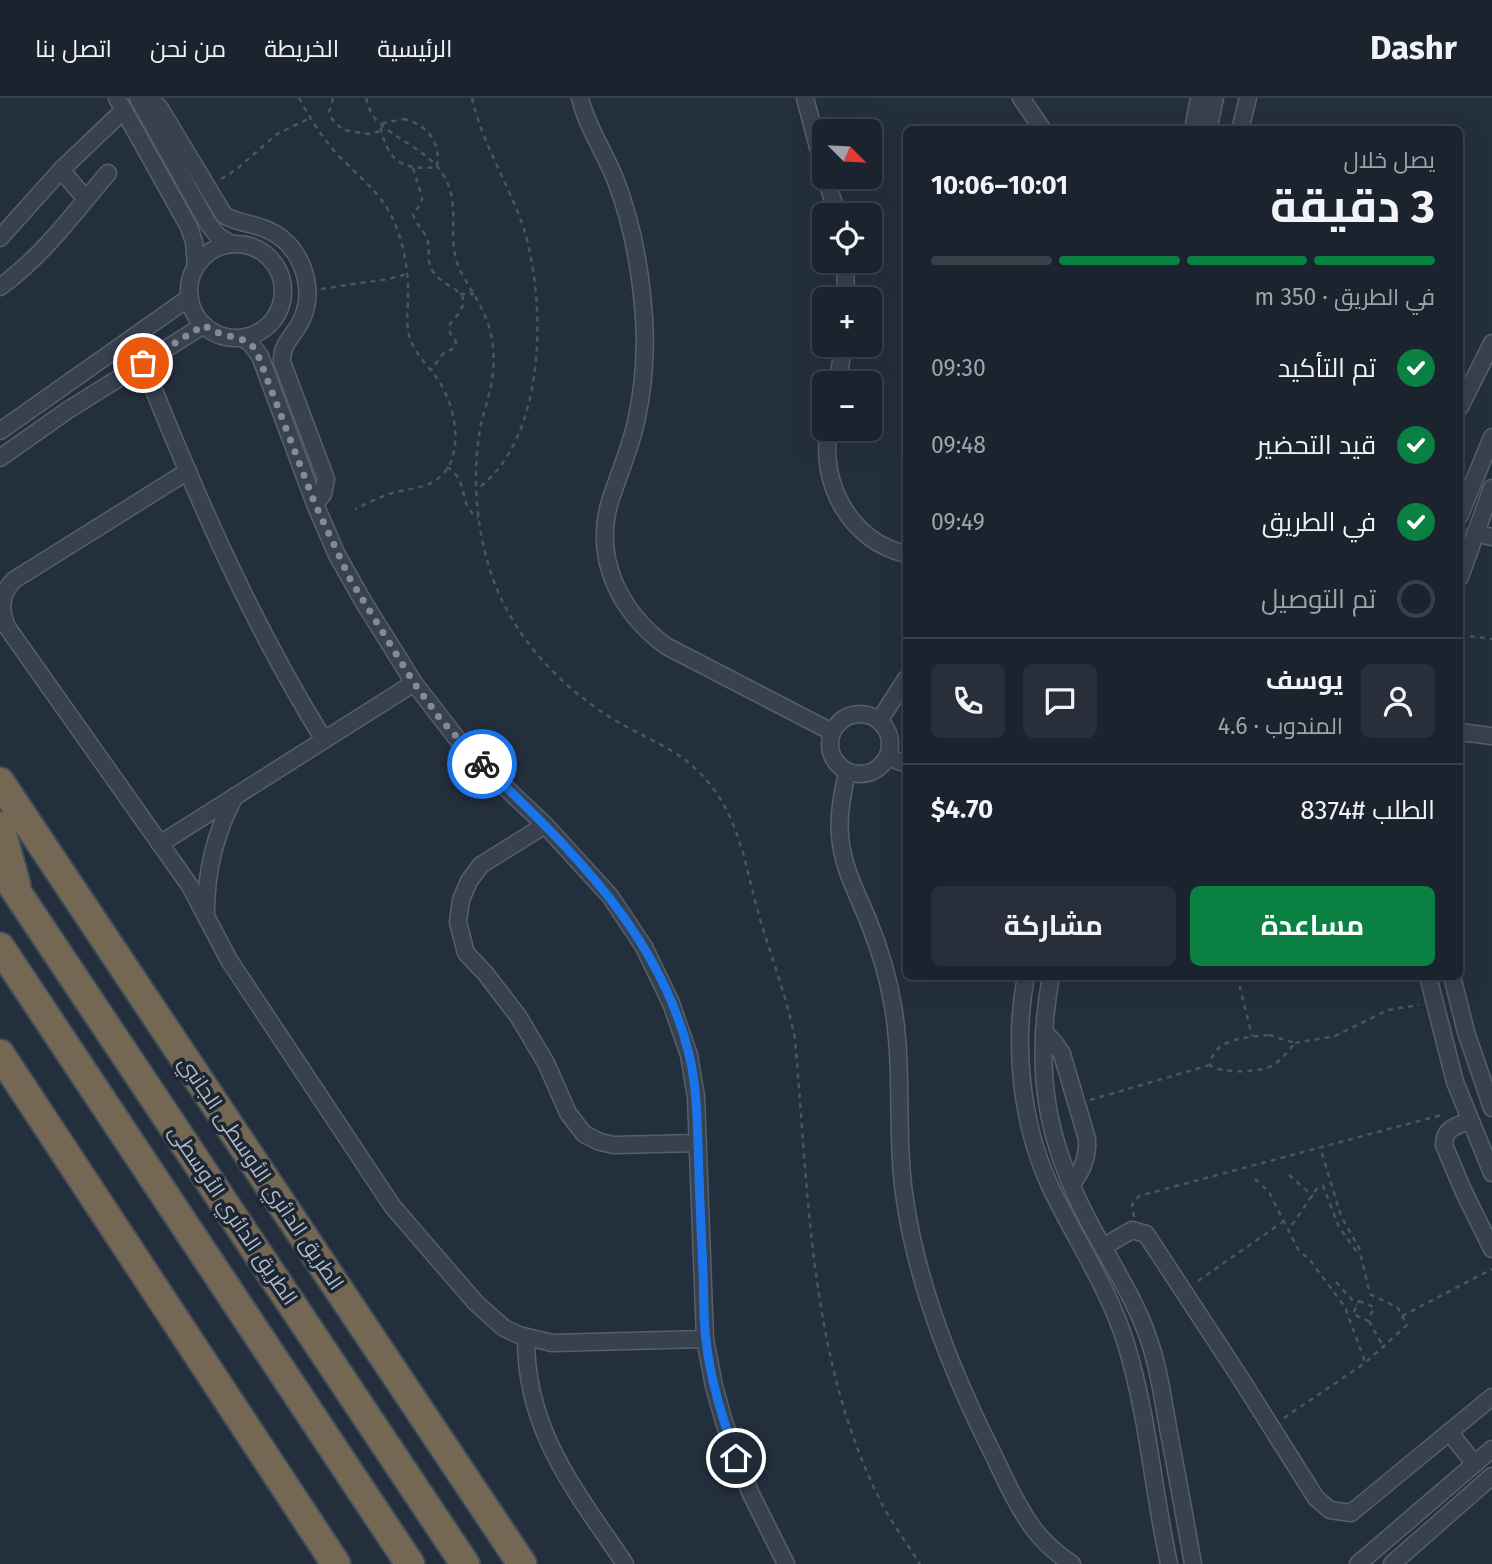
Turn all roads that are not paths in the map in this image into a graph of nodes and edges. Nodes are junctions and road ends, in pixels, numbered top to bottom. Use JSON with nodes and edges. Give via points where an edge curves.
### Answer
{"nodes":[{"id":1,"x":580,"y":98,"type":"edge"},
{"id":2,"x":805,"y":98,"type":"edge"},
{"id":3,"x":1021,"y":98,"type":"edge"},
{"id":4,"x":1199,"y":98,"type":"edge"},
{"id":5,"x":1216,"y":98,"type":"edge"},
{"id":6,"x":1248,"y":98,"type":"edge"},
{"id":7,"x":139,"y":100,"type":"edge"},
{"id":8,"x":120,"y":104,"type":"edge"},
{"id":9,"x":812,"y":125,"type":"edge"},
{"id":10,"x":1040,"y":126,"type":"edge"},
{"id":11,"x":1194,"y":126,"type":"edge"},
{"id":12,"x":1209,"y":126,"type":"edge"},
{"id":13,"x":1241,"y":126,"type":"edge"},
{"id":14,"x":163,"y":145,"type":"junction"},
{"id":15,"x":148,"y":153,"type":"junction"},
{"id":16,"x":61,"y":170,"type":"junction"},
{"id":17,"x":108,"y":173,"type":"dead end"},
{"id":18,"x":86,"y":199,"type":"junction"},
{"id":19,"x":0,"y":238,"type":"edge"},
{"id":20,"x":231,"y":244,"type":"junction"},
{"id":21,"x":196,"y":266,"type":"junction"},
{"id":22,"x":0,"y":287,"type":"edge"},
{"id":23,"x":190,"y":297,"type":"junction"},
{"id":24,"x":204,"y":325,"type":"junction"},
{"id":25,"x":242,"y":338,"type":"junction"},
{"id":26,"x":1492,"y":343,"type":"edge"},
{"id":27,"x":143,"y":363,"type":"junction"},
{"id":28,"x":1463,"y":401,"type":"edge"},
{"id":29,"x":0,"y":431,"type":"edge"},
{"id":30,"x":1492,"y":437,"type":"edge"},
{"id":31,"x":827,"y":441,"type":"edge"},
{"id":32,"x":0,"y":458,"type":"edge"},
{"id":33,"x":188,"y":471,"type":"junction"},
{"id":34,"x":1492,"y":488,"type":"edge"},
{"id":35,"x":315,"y":504,"type":"junction"},
{"id":36,"x":1463,"y":508,"type":"edge"},
{"id":37,"x":1475,"y":533,"type":"junction"},
{"id":38,"x":1492,"y":537,"type":"edge"},
{"id":39,"x":903,"y":553,"type":"edge"},
{"id":40,"x":1463,"y":568,"type":"edge"},
{"id":41,"x":414,"y":683,"type":"junction"},
{"id":42,"x":903,"y":684,"type":"edge"},
{"id":43,"x":879,"y":721,"type":"junction"},
{"id":44,"x":832,"y":732,"type":"junction"},
{"id":45,"x":1463,"y":732,"type":"edge"},
{"id":46,"x":1492,"y":736,"type":"edge"},
{"id":47,"x":324,"y":740,"type":"junction"},
{"id":48,"x":888,"y":757,"type":"junction"},
{"id":49,"x":903,"y":763,"type":"edge"},
{"id":50,"x":847,"y":772,"type":"junction"},
{"id":51,"x":0,"y":782,"type":"edge"},
{"id":52,"x":235,"y":796,"type":"junction"},
{"id":53,"x":545,"y":825,"type":"junction"},
{"id":54,"x":0,"y":826,"type":"edge"},
{"id":55,"x":160,"y":844,"type":"junction"},
{"id":56,"x":0,"y":867,"type":"edge"},
{"id":57,"x":19,"y":894,"type":"junction"},
{"id":58,"x":206,"y":914,"type":"junction"},
{"id":59,"x":0,"y":947,"type":"edge"},
{"id":60,"x":1025,"y":980,"type":"edge"},
{"id":61,"x":1050,"y":980,"type":"edge"},
{"id":62,"x":1429,"y":980,"type":"edge"},
{"id":63,"x":1453,"y":980,"type":"edge"},
{"id":64,"x":1044,"y":1032,"type":"junction"},
{"id":65,"x":0,"y":1054,"type":"edge"},
{"id":66,"x":1492,"y":1108,"type":"edge"},
{"id":67,"x":1467,"y":1115,"type":"junction"},
{"id":68,"x":698,"y":1143,"type":"junction"},
{"id":69,"x":1492,"y":1173,"type":"edge"},
{"id":70,"x":1071,"y":1185,"type":"junction"},
{"id":71,"x":1103,"y":1247,"type":"junction"},
{"id":72,"x":1492,"y":1248,"type":"edge"},
{"id":73,"x":526,"y":1337,"type":"junction"},
{"id":74,"x":705,"y":1339,"type":"junction"},
{"id":75,"x":1492,"y":1397,"type":"edge"},
{"id":76,"x":1449,"y":1432,"type":"junction"},
{"id":77,"x":1492,"y":1449,"type":"edge"},
{"id":78,"x":1475,"y":1464,"type":"junction"},
{"id":79,"x":1492,"y":1476,"type":"edge"},
{"id":80,"x":336,"y":1563,"type":"edge"},
{"id":81,"x":410,"y":1564,"type":"edge"},
{"id":82,"x":465,"y":1564,"type":"edge"},
{"id":83,"x":522,"y":1564,"type":"edge"},
{"id":84,"x":625,"y":1564,"type":"edge"},
{"id":85,"x":786,"y":1564,"type":"edge"},
{"id":86,"x":1072,"y":1564,"type":"edge"},
{"id":87,"x":1169,"y":1564,"type":"edge"},
{"id":88,"x":1193,"y":1564,"type":"edge"},
{"id":89,"x":1358,"y":1564,"type":"edge"},
{"id":90,"x":1392,"y":1564,"type":"edge"}],
"edges":[{"from":1,"to":44,"type":"street","via":[[626,209],[643,298],[643,359],[636,419],[606,523],[608,559],[618,593],[647,632],[666,646]]},
{"from":2,"to":9,"type":"street"},
{"from":3,"to":10,"type":"street"},
{"from":4,"to":11,"type":"street"},
{"from":5,"to":12,"type":"street"},
{"from":6,"to":13,"type":"street"},
{"from":7,"to":14,"type":"street"},
{"from":7,"to":35,"type":"street","via":[[159,107],[224,215],[271,231],[291,247],[303,269],[307,291],[302,318],[285,344],[282,362],[326,479]]},
{"from":8,"to":15,"type":"street"},
{"from":8,"to":16,"type":"street"},
{"from":14,"to":15,"type":"street"},
{"from":14,"to":20,"type":"street","via":[[207,222]]},
{"from":15,"to":21,"type":"street","via":[[189,227]]},
{"from":16,"to":18,"type":"street"},
{"from":16,"to":19,"type":"street"},
{"from":17,"to":18,"type":"street"},
{"from":18,"to":22,"type":"street","via":[[32,261]]},
{"from":20,"to":21,"type":"street","via":[[211,251]]},
{"from":20,"to":25,"type":"street","via":[[261,250],[276,265],[283,285],[281,306],[270,324]]},
{"from":21,"to":23,"type":"street"},
{"from":23,"to":24,"type":"street"},
{"from":23,"to":29,"type":"street"},
{"from":24,"to":25,"type":"street","via":[[221,335]]},
{"from":24,"to":27,"type":"street"},
{"from":25,"to":35,"type":"street","via":[[260,356]]},
{"from":26,"to":28,"type":"street"},
{"from":27,"to":32,"type":"street"},
{"from":27,"to":33,"type":"street"},
{"from":30,"to":36,"type":"street"},
{"from":31,"to":39,"type":"street","via":[[828,471],[846,514],[881,544]]},
{"from":33,"to":47,"type":"street","via":[[220,549]]},
{"from":33,"to":55,"type":"street","via":[[14,580],[1,607],[7,628]]},
{"from":34,"to":37,"type":"street"},
{"from":35,"to":41,"type":"street","via":[[350,579]]},
{"from":37,"to":38,"type":"street"},
{"from":37,"to":40,"type":"street"},
{"from":41,"to":47,"type":"street"},
{"from":41,"to":53,"type":"street","via":[[465,749]]},
{"from":42,"to":43,"type":"street"},
{"from":43,"to":44,"type":"street","via":[[865,714],[849,716]]},
{"from":43,"to":48,"type":"street","via":[[890,741]]},
{"from":44,"to":50,"type":"street","via":[[831,755]]},
{"from":45,"to":46,"type":"street"},
{"from":47,"to":52,"type":"street"},
{"from":48,"to":49,"type":"street"},
{"from":48,"to":50,"type":"street","via":[[871,773]]},
{"from":50,"to":86,"type":"street","via":[[839,832],[842,854],[878,948],[892,1004],[899,1055],[901,1166],[922,1277],[961,1387],[1005,1478],[1031,1526]]},
{"from":51,"to":83,"type":"highway","name":"الطريق الدائري الأوسطى الجانبي"},
{"from":52,"to":55,"type":"street"},
{"from":52,"to":58,"type":"street","via":[[211,858]]},
{"from":53,"to":68,"type":"street","via":[[610,896],[659,975],[689,1055]]},
{"from":53,"to":68,"type":"street","via":[[481,865],[469,881],[458,922],[466,953],[518,1016],[572,1121],[584,1134],[614,1145]]},
{"from":54,"to":57,"type":"highway"},
{"from":55,"to":58,"type":"street"},
{"from":56,"to":57,"type":"highway","name":"الطريق الدائري الأوسطى"},
{"from":57,"to":82,"type":"highway","name":"الطريق الدائري الأوسطى"},
{"from":58,"to":73,"type":"street","via":[[229,961],[393,1207],[476,1303],[504,1328]]},
{"from":59,"to":81,"type":"highway"},
{"from":60,"to":87,"type":"street","via":[[1021,1059],[1032,1134],[1050,1185],[1105,1290],[1126,1342]]},
{"from":61,"to":64,"type":"street"},
{"from":62,"to":67,"type":"street"},
{"from":63,"to":66,"type":"street"},
{"from":64,"to":70,"type":"street","via":[[1044,1091],[1055,1144]]},
{"from":64,"to":70,"type":"street","via":[[1062,1054],[1087,1139],[1083,1168]]},
{"from":65,"to":80,"type":"highway"},
{"from":67,"to":69,"type":"street"},
{"from":67,"to":72,"type":"street","via":[[1449,1129],[1444,1145]]},
{"from":68,"to":74,"type":"street"},
{"from":70,"to":71,"type":"street"},
{"from":71,"to":76,"type":"street","via":[[1137,1230],[1149,1238],[1320,1503],[1330,1510],[1351,1513]]},
{"from":71,"to":88,"type":"street","via":[[1130,1294],[1155,1361]]},
{"from":73,"to":74,"type":"street","via":[[552,1343]]},
{"from":73,"to":84,"type":"street","via":[[529,1387],[550,1449]]},
{"from":74,"to":85,"type":"street","via":[[736,1458]]},
{"from":75,"to":76,"type":"street"},
{"from":76,"to":78,"type":"street"},
{"from":77,"to":78,"type":"street"},
{"from":78,"to":89,"type":"street"},
{"from":79,"to":90,"type":"street"}]}
